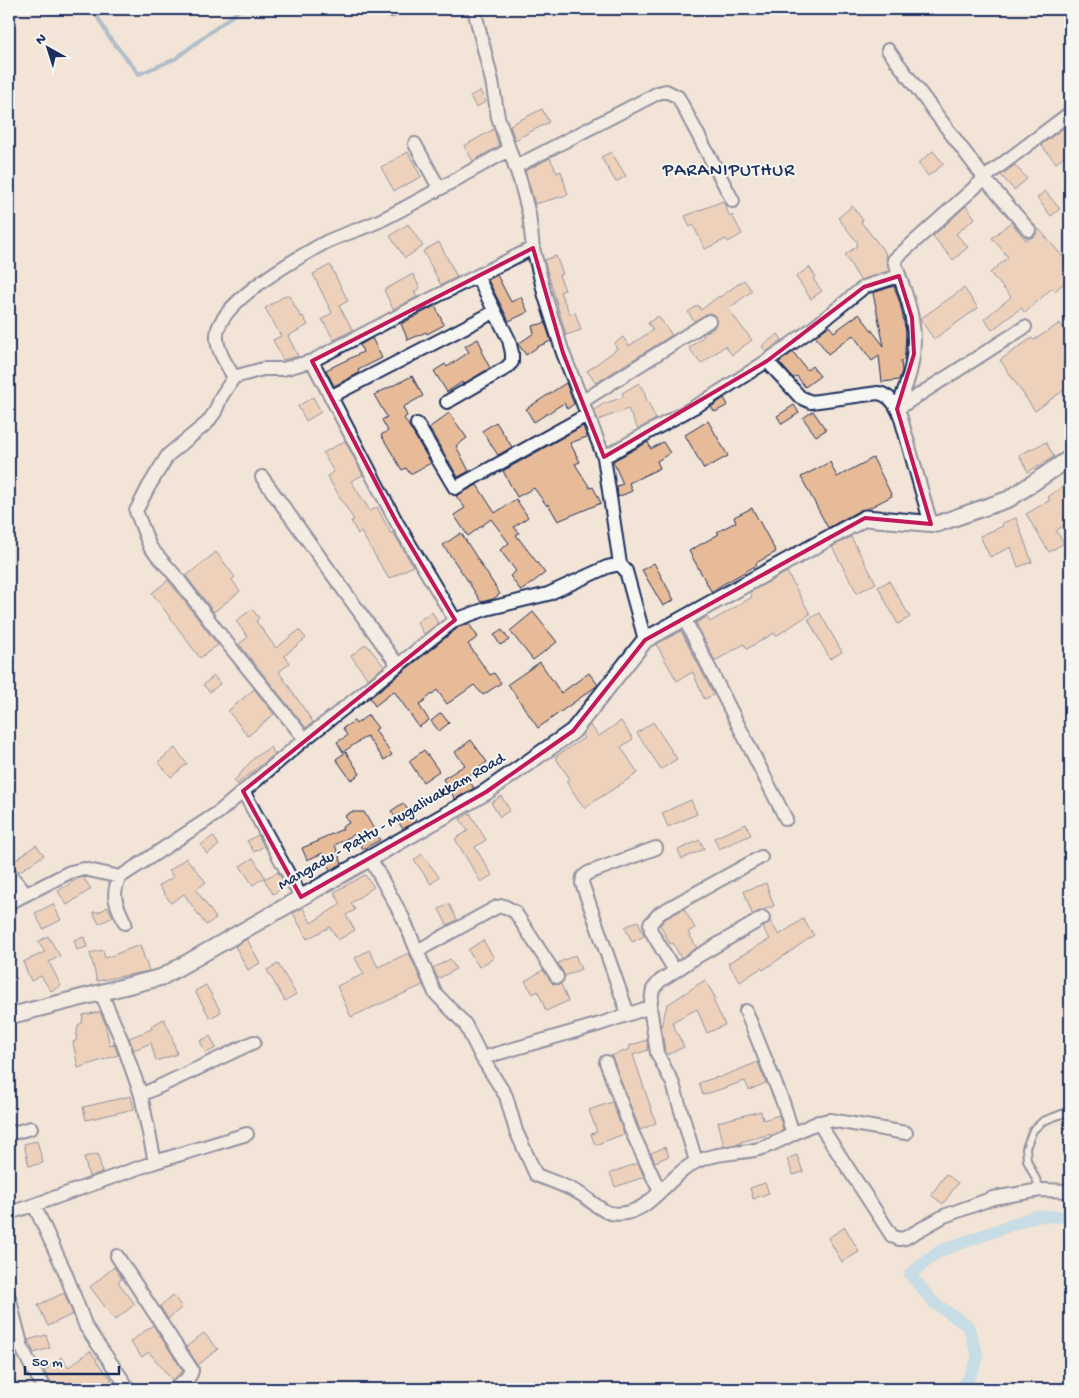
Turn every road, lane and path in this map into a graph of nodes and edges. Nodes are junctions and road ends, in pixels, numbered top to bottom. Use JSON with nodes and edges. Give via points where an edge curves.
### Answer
{"nodes":[{"id":1,"x":474,"y":9,"type":"edge"},
{"id":2,"x":888,"y":50,"type":"dead end"},
{"id":3,"x":1070,"y":113,"type":"edge"},
{"id":4,"x":415,"y":144,"type":"dead end"},
{"id":5,"x":509,"y":150,"type":"junction"},
{"id":6,"x":515,"y":167,"type":"junction"},
{"id":7,"x":985,"y":179,"type":"junction"},
{"id":8,"x":439,"y":188,"type":"junction"},
{"id":9,"x":733,"y":201,"type":"dead end"},
{"id":10,"x":1029,"y":230,"type":"dead end"},
{"id":11,"x":533,"y":248,"type":"junction"},
{"id":12,"x":477,"y":276,"type":"junction"},
{"id":13,"x":899,"y":276,"type":"junction"},
{"id":14,"x":494,"y":312,"type":"junction"},
{"id":15,"x":709,"y":321,"type":"dead end"},
{"id":16,"x":1025,"y":327,"type":"dead end"},
{"id":17,"x":312,"y":361,"type":"junction"},
{"id":18,"x":767,"y":361,"type":"junction"},
{"id":19,"x":234,"y":377,"type":"junction"},
{"id":20,"x":332,"y":396,"type":"junction"},
{"id":21,"x":583,"y":401,"type":"junction"},
{"id":22,"x":448,"y":402,"type":"dead end"},
{"id":23,"x":897,"y":409,"type":"junction"},
{"id":24,"x":587,"y":415,"type":"junction"},
{"id":25,"x":417,"y":424,"type":"dead end"},
{"id":26,"x":604,"y":457,"type":"junction"},
{"id":27,"x":1070,"y":458,"type":"edge"},
{"id":28,"x":262,"y":477,"type":"dead end"},
{"id":29,"x":931,"y":524,"type":"junction"},
{"id":30,"x":620,"y":564,"type":"junction"},
{"id":31,"x":684,"y":618,"type":"junction"},
{"id":32,"x":455,"y":620,"type":"junction"},
{"id":33,"x":645,"y":640,"type":"junction"},
{"id":34,"x":397,"y":664,"type":"junction"},
{"id":35,"x":305,"y":738,"type":"junction"},
{"id":36,"x":243,"y":791,"type":"junction"},
{"id":37,"x":786,"y":819,"type":"dead end"},
{"id":38,"x":656,"y":848,"type":"dead end"},
{"id":39,"x":761,"y":857,"type":"dead end"},
{"id":40,"x":370,"y":858,"type":"junction"},
{"id":41,"x":9,"y":873,"type":"edge"},
{"id":42,"x":120,"y":877,"type":"junction"},
{"id":43,"x":26,"y":894,"type":"junction"},
{"id":44,"x":301,"y":897,"type":"junction"},
{"id":45,"x":9,"y":903,"type":"edge"},
{"id":46,"x":763,"y":918,"type":"dead end"},
{"id":47,"x":125,"y":923,"type":"dead end"},
{"id":48,"x":417,"y":951,"type":"junction"},
{"id":49,"x":675,"y":971,"type":"junction"},
{"id":50,"x":557,"y":977,"type":"dead end"},
{"id":51,"x":101,"y":994,"type":"junction"},
{"id":52,"x":650,"y":1006,"type":"junction"},
{"id":53,"x":746,"y":1011,"type":"dead end"},
{"id":54,"x":628,"y":1014,"type":"junction"},
{"id":55,"x":9,"y":1016,"type":"edge"},
{"id":56,"x":254,"y":1042,"type":"dead end"},
{"id":57,"x":482,"y":1058,"type":"junction"},
{"id":58,"x":606,"y":1062,"type":"dead end"},
{"id":59,"x":141,"y":1095,"type":"junction"},
{"id":60,"x":1070,"y":1111,"type":"edge"},
{"id":61,"x":818,"y":1122,"type":"junction"},
{"id":62,"x":31,"y":1128,"type":"dead end"},
{"id":63,"x":906,"y":1133,"type":"dead end"},
{"id":64,"x":9,"y":1134,"type":"edge"},
{"id":65,"x":246,"y":1134,"type":"dead end"},
{"id":66,"x":793,"y":1134,"type":"junction"},
{"id":67,"x":155,"y":1162,"type":"junction"},
{"id":68,"x":696,"y":1162,"type":"junction"},
{"id":69,"x":1041,"y":1190,"type":"junction"},
{"id":70,"x":1070,"y":1191,"type":"edge"},
{"id":71,"x":660,"y":1192,"type":"junction"},
{"id":72,"x":34,"y":1205,"type":"junction"},
{"id":73,"x":9,"y":1214,"type":"edge"},
{"id":74,"x":118,"y":1256,"type":"dead end"},
{"id":75,"x":9,"y":1297,"type":"edge"},
{"id":76,"x":46,"y":1389,"type":"edge"},
{"id":77,"x":129,"y":1389,"type":"edge"},
{"id":78,"x":173,"y":1389,"type":"edge"}],
"edges":[{"from":1,"to":5,"type":"street","via":[[498,117]]},
{"from":2,"to":7,"type":"street"},
{"from":3,"to":7,"type":"street"},
{"from":4,"to":8,"type":"street"},
{"from":5,"to":6,"type":"street"},
{"from":5,"to":8,"type":"street"},
{"from":6,"to":9,"type":"street","via":[[666,91],[678,97]]},
{"from":6,"to":11,"type":"street","via":[[529,214]]},
{"from":7,"to":10,"type":"street"},
{"from":7,"to":13,"type":"street","via":[[894,260]]},
{"from":8,"to":19,"type":"street","via":[[379,221],[327,242],[248,292],[226,314],[218,329],[217,342]]},
{"from":11,"to":12,"type":"street"},
{"from":11,"to":21,"type":"street","via":[[563,353]]},
{"from":12,"to":14,"type":"street"},
{"from":12,"to":17,"type":"street"},
{"from":13,"to":18,"type":"street","via":[[864,287]]},
{"from":13,"to":23,"type":"street","via":[[912,318],[914,354],[910,379]]},
{"from":14,"to":20,"type":"street"},
{"from":14,"to":22,"type":"street","via":[[509,340],[512,362]]},
{"from":15,"to":21,"type":"street"},
{"from":16,"to":23,"type":"street"},
{"from":17,"to":19,"type":"street"},
{"from":17,"to":20,"type":"street"},
{"from":18,"to":23,"type":"street","via":[[800,397],[811,402],[878,393],[894,402]]},
{"from":18,"to":26,"type":"street"},
{"from":19,"to":35,"type":"street","via":[[207,423],[168,455],[136,512],[150,547]]},
{"from":20,"to":32,"type":"street","via":[[397,523]]},
{"from":21,"to":24,"type":"street"},
{"from":23,"to":29,"type":"street"},
{"from":24,"to":25,"type":"street","via":[[455,488]]},
{"from":24,"to":26,"type":"street"},
{"from":26,"to":30,"type":"street"},
{"from":27,"to":29,"type":"street","name":"Mangadu - Pattu - Mugalivakkam Road","via":[[1009,499]]},
{"from":28,"to":34,"type":"street"},
{"from":29,"to":31,"type":"street","name":"Mangadu - Pattu - Mugalivakkam Road","via":[[865,518]]},
{"from":30,"to":32,"type":"street","via":[[548,594]]},
{"from":30,"to":33,"type":"street","via":[[626,571]]},
{"from":31,"to":33,"type":"street","name":"Mangadu - Pattu - Mugalivakkam Road"},
{"from":31,"to":37,"type":"street"},
{"from":32,"to":34,"type":"street"},
{"from":33,"to":40,"type":"street","name":"Mangadu - Pattu - Mugalivakkam Road","via":[[573,731],[486,792]]},
{"from":34,"to":35,"type":"street"},
{"from":35,"to":36,"type":"street"},
{"from":36,"to":42,"type":"street","via":[[220,812]]},
{"from":36,"to":44,"type":"street"},
{"from":38,"to":54,"type":"street","via":[[588,873],[582,883]]},
{"from":39,"to":49,"type":"street","via":[[652,920],[651,931]]},
{"from":40,"to":44,"type":"street","name":"Mangadu - Pattu - Mugalivakkam Road"},
{"from":40,"to":48,"type":"street"},
{"from":41,"to":43,"type":"street"},
{"from":42,"to":43,"type":"street","via":[[84,869],[70,872]]},
{"from":42,"to":47,"type":"street","via":[[114,894]]},
{"from":43,"to":45,"type":"street"},
{"from":44,"to":51,"type":"street","name":"Mangadu - Pattu - Mugalivakkam Road","via":[[162,977]]},
{"from":46,"to":49,"type":"street"},
{"from":48,"to":50,"type":"street","via":[[504,906],[515,912]]},
{"from":48,"to":57,"type":"street","via":[[435,993],[465,1024]]},
{"from":49,"to":52,"type":"street","via":[[652,989]]},
{"from":51,"to":55,"type":"street","name":"Mangadu - Pattu - Mugalivakkam Road"},
{"from":51,"to":59,"type":"street"},
{"from":52,"to":54,"type":"street"},
{"from":52,"to":68,"type":"street","via":[[657,1053],[673,1084]]},
{"from":53,"to":66,"type":"street"},
{"from":54,"to":57,"type":"street"},
{"from":56,"to":59,"type":"street"},
{"from":57,"to":71,"type":"street","via":[[506,1096],[516,1132],[536,1175],[580,1194],[609,1213],[625,1213],[642,1207]]},
{"from":58,"to":71,"type":"street"},
{"from":59,"to":67,"type":"street"},
{"from":60,"to":69,"type":"lane","via":[[1043,1121],[1033,1130],[1026,1148],[1027,1160]]},
{"from":61,"to":63,"type":"street","via":[[830,1120]]},
{"from":61,"to":66,"type":"street"},
{"from":61,"to":69,"type":"street","via":[[892,1236],[899,1239],[944,1216],[994,1198]]},
{"from":62,"to":64,"type":"street"},
{"from":65,"to":67,"type":"street"},
{"from":66,"to":68,"type":"street","via":[[760,1148]]},
{"from":67,"to":72,"type":"street"},
{"from":68,"to":71,"type":"street","via":[[681,1171]]},
{"from":69,"to":70,"type":"street"},
{"from":72,"to":73,"type":"street"},
{"from":72,"to":77,"type":"street","via":[[86,1327]]},
{"from":74,"to":78,"type":"street","via":[[192,1370],[188,1379]]},
{"from":75,"to":76,"type":"street","via":[[22,1348]]}]}
